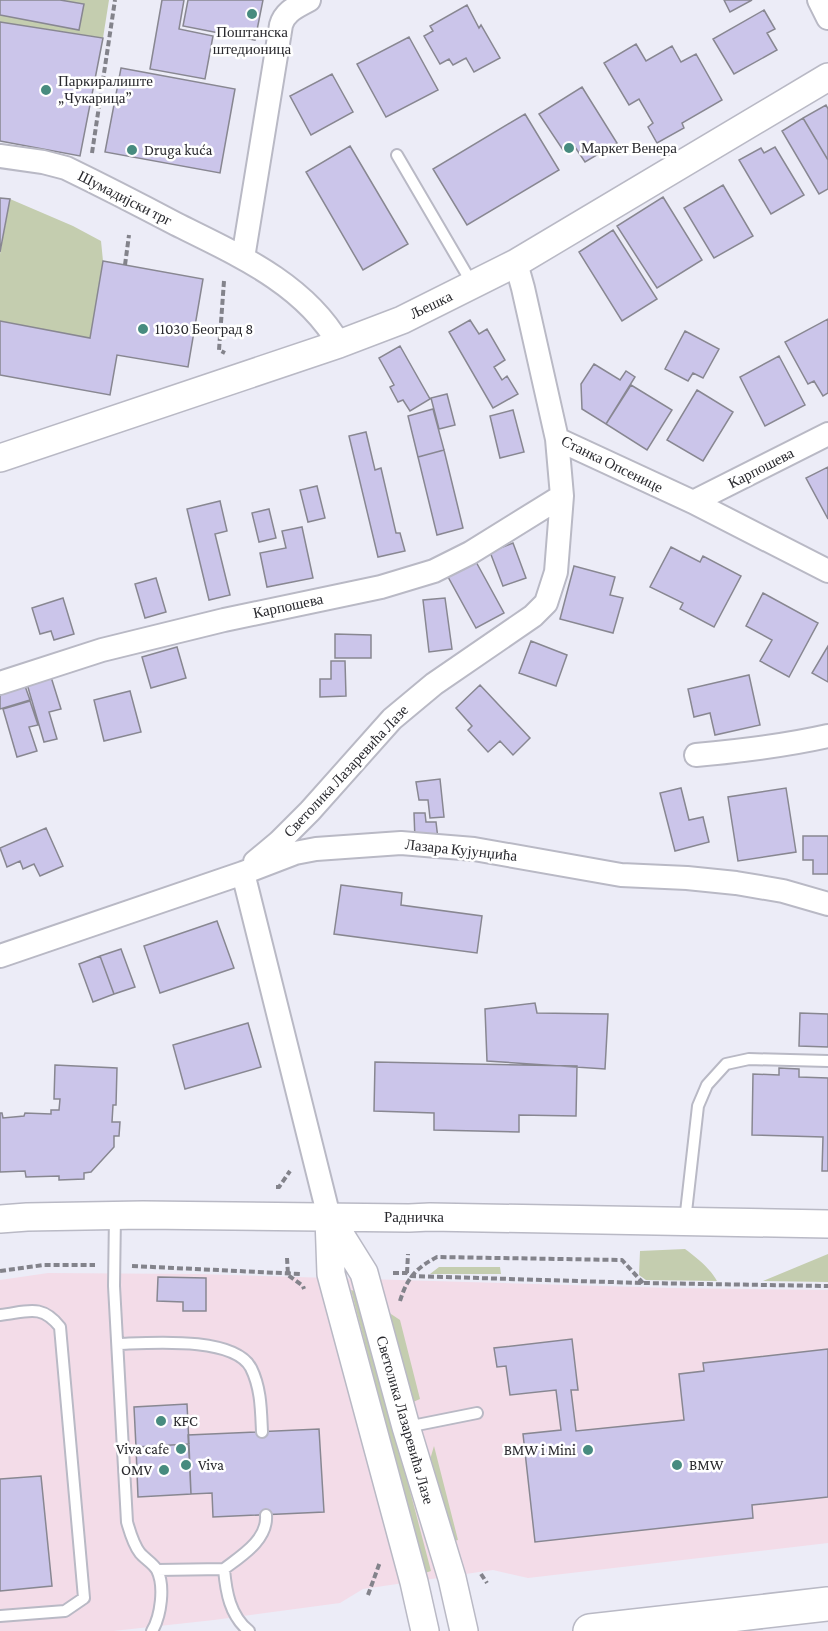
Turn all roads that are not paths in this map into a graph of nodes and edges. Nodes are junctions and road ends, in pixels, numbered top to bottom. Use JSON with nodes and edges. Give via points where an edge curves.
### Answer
{"nodes":[{"id":1,"x":309,"y":0,"type":"edge"},
{"id":2,"x":819,"y":0,"type":"edge"},
{"id":3,"x":828,"y":18,"type":"edge"},
{"id":4,"x":828,"y":77,"type":"edge"},
{"id":5,"x":397,"y":155,"type":"dead end"},
{"id":6,"x":0,"y":156,"type":"edge"},
{"id":7,"x":243,"y":258,"type":"junction"},
{"id":8,"x":516,"y":263,"type":"junction"},
{"id":9,"x":473,"y":285,"type":"junction"},
{"id":10,"x":339,"y":344,"type":"junction"},
{"id":11,"x":828,"y":435,"type":"edge"},
{"id":12,"x":557,"y":439,"type":"junction"},
{"id":13,"x":0,"y":458,"type":"edge"},
{"id":14,"x":562,"y":496,"type":"junction"},
{"id":15,"x":693,"y":502,"type":"junction"},
{"id":16,"x":828,"y":571,"type":"edge"},
{"id":17,"x":0,"y":683,"type":"edge"},
{"id":18,"x":828,"y":736,"type":"edge"},
{"id":19,"x":696,"y":755,"type":"dead end"},
{"id":20,"x":243,"y":873,"type":"junction"},
{"id":21,"x":828,"y":904,"type":"edge"},
{"id":22,"x":1,"y":952,"type":"edge"},
{"id":23,"x":828,"y":1061,"type":"edge"},
{"id":24,"x":115,"y":1215,"type":"junction"},
{"id":25,"x":329,"y":1217,"type":"junction"},
{"id":26,"x":0,"y":1219,"type":"edge"},
{"id":27,"x":685,"y":1222,"type":"junction"},
{"id":28,"x":828,"y":1224,"type":"edge"},
{"id":29,"x":0,"y":1315,"type":"edge"},
{"id":30,"x":119,"y":1344,"type":"junction"},
{"id":31,"x":477,"y":1413,"type":"dead end"},
{"id":32,"x":406,"y":1427,"type":"junction"},
{"id":33,"x":262,"y":1432,"type":"dead end"},
{"id":34,"x":266,"y":1515,"type":"dead end"},
{"id":35,"x":224,"y":1569,"type":"junction"},
{"id":36,"x":157,"y":1570,"type":"junction"},
{"id":37,"x":828,"y":1604,"type":"edge"},
{"id":38,"x":0,"y":1616,"type":"edge"},
{"id":39,"x":152,"y":1631,"type":"edge"},
{"id":40,"x":249,"y":1631,"type":"edge"},
{"id":41,"x":425,"y":1631,"type":"edge"},
{"id":42,"x":464,"y":1631,"type":"edge"},
{"id":43,"x":590,"y":1631,"type":"edge"}],
"edges":[{"from":1,"to":7,"type":"street","via":[[289,11],[281,25]]},
{"from":2,"to":3,"type":"street"},
{"from":4,"to":8,"type":"street","name":"Љешка"},
{"from":5,"to":9,"type":"lane"},
{"from":6,"to":7,"type":"street","name":"Шумадијски трг","via":[[65,162],[88,179]]},
{"from":7,"to":10,"type":"street","name":"Шумадијски трг","via":[[301,298]]},
{"from":8,"to":9,"type":"street","name":"Љешка"},
{"from":8,"to":12,"type":"street","name":"Станка Опсенице"},
{"from":9,"to":10,"type":"street","name":"Љешка","via":[[402,320]]},
{"from":10,"to":13,"type":"street","name":"Љешка"},
{"from":11,"to":15,"type":"street","name":"Карпошева"},
{"from":12,"to":14,"type":"street","name":"Светолика Лазаревића Лазе"},
{"from":12,"to":15,"type":"street","name":"Станка Опсенице"},
{"from":14,"to":17,"type":"street","name":"Карпошева","via":[[434,571],[381,587],[102,650]]},
{"from":14,"to":20,"type":"street","name":"Светолика Лазаревића Лазе","via":[[556,572],[546,603],[392,719],[310,811]]},
{"from":15,"to":16,"type":"street","name":"Станка Опсенице"},
{"from":18,"to":19,"type":"street","via":[[756,750]]},
{"from":20,"to":21,"type":"street","name":"Лазара Кујунџића","via":[[306,851],[401,843],[474,849],[621,875],[736,883]]},
{"from":20,"to":22,"type":"street","name":"Лазара Кујунџића"},
{"from":20,"to":25,"type":"street","name":"Светолика Лазаревића Лазе"},
{"from":23,"to":27,"type":"lane","via":[[749,1059],[726,1064],[707,1085],[698,1106]]},
{"from":24,"to":25,"type":"street","name":"Радничка"},
{"from":24,"to":26,"type":"street","name":"Радничка"},
{"from":24,"to":30,"type":"lane","via":[[114,1286]]},
{"from":25,"to":27,"type":"street","name":"Радничка"},
{"from":25,"to":32,"type":"street","name":"Светолика Лазаревића Лазе","via":[[364,1273]]},
{"from":25,"to":41,"type":"street","name":"Светолика Лазаревића Лазе","via":[[331,1274]]},
{"from":27,"to":28,"type":"street","name":"Радничка"},
{"from":29,"to":38,"type":"lane","via":[[39,1310],[60,1327],[84,1598],[65,1611]]},
{"from":30,"to":33,"type":"lane","via":[[202,1344],[238,1356],[250,1366],[261,1400]]},
{"from":30,"to":36,"type":"lane","via":[[127,1522],[140,1553]]},
{"from":31,"to":32,"type":"lane"},
{"from":32,"to":42,"type":"street","name":"Светолика Лазаревића Лазе"},
{"from":34,"to":35,"type":"lane","via":[[260,1537]]},
{"from":35,"to":36,"type":"lane"},
{"from":35,"to":40,"type":"lane","via":[[232,1608]]},
{"from":36,"to":39,"type":"lane","via":[[161,1604]]},
{"from":37,"to":43,"type":"main road"}]}
